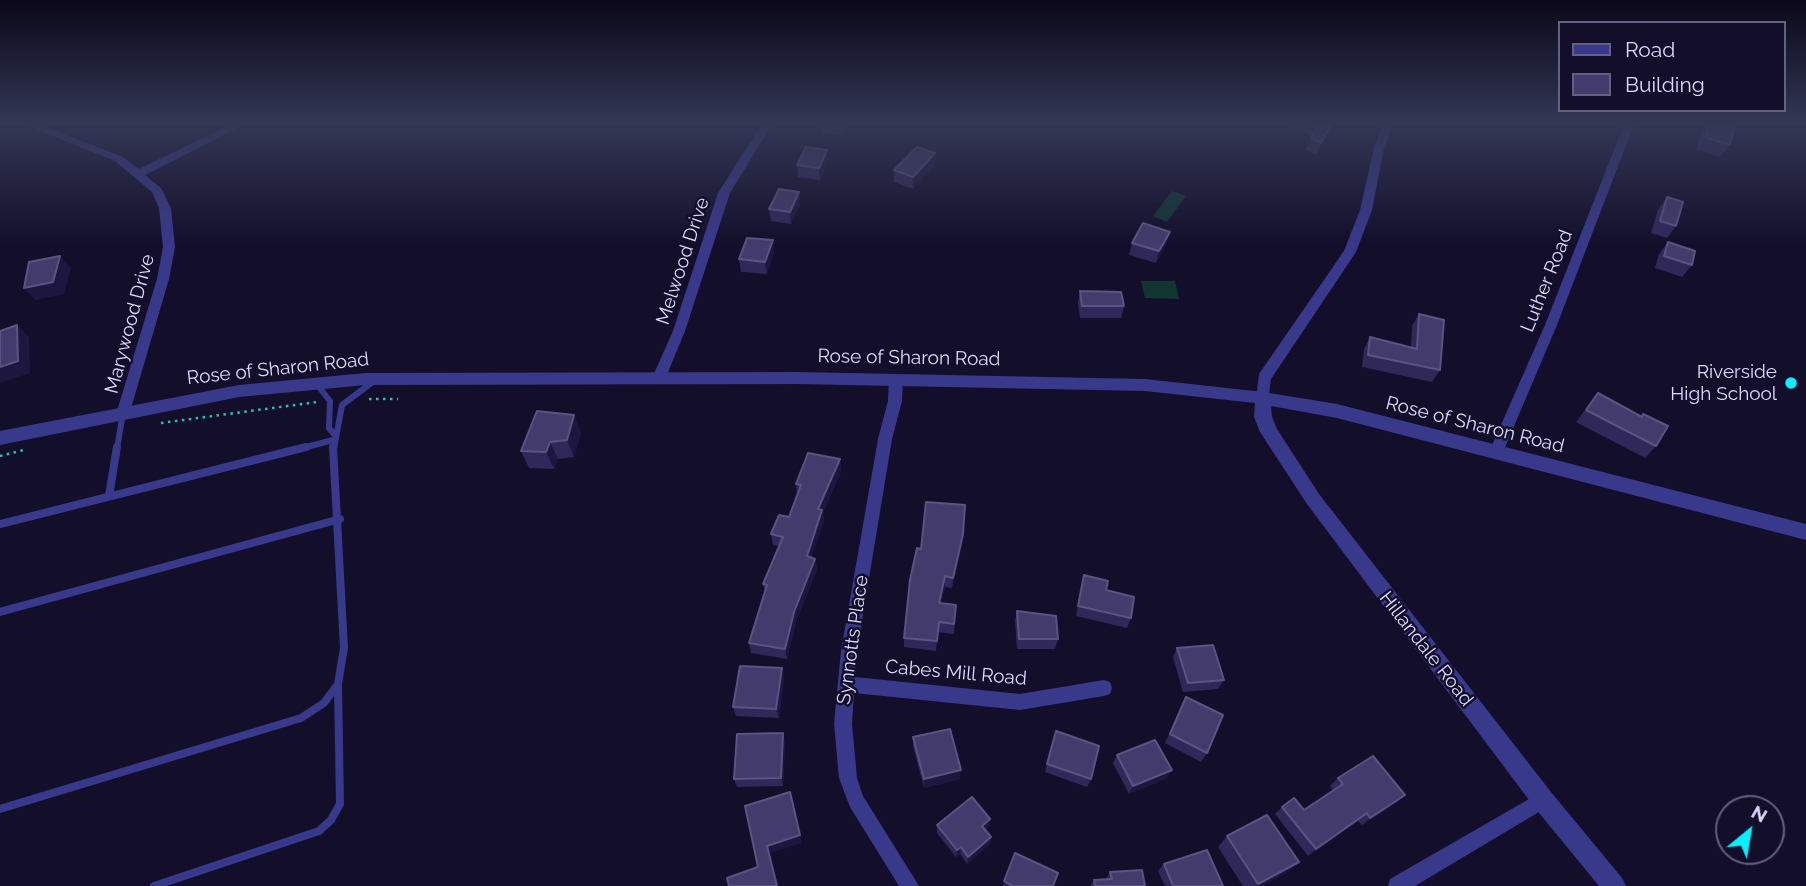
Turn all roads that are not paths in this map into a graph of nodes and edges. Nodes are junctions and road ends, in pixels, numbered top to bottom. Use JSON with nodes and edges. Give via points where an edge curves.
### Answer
{"nodes":[{"id":1,"x":126,"y":163,"type":"edge"},
{"id":2,"x":160,"y":163,"type":"edge"},
{"id":3,"x":743,"y":163,"type":"edge"},
{"id":4,"x":1376,"y":163,"type":"edge"},
{"id":5,"x":1613,"y":163,"type":"edge"},
{"id":6,"x":140,"y":173,"type":"junction"},
{"id":7,"x":659,"y":378,"type":"junction"},
{"id":8,"x":378,"y":379,"type":"junction"},
{"id":9,"x":896,"y":379,"type":"junction"},
{"id":10,"x":315,"y":382,"type":"junction"},
{"id":11,"x":1263,"y":398,"type":"junction"},
{"id":12,"x":124,"y":411,"type":"junction"},
{"id":13,"x":334,"y":437,"type":"junction"},
{"id":14,"x":0,"y":438,"type":"edge"},
{"id":15,"x":1496,"y":452,"type":"junction"},
{"id":16,"x":109,"y":496,"type":"junction"},
{"id":17,"x":340,"y":519,"type":"junction"},
{"id":18,"x":0,"y":524,"type":"edge"},
{"id":19,"x":1806,"y":532,"type":"edge"},
{"id":20,"x":0,"y":612,"type":"edge"},
{"id":21,"x":338,"y":684,"type":"junction"},
{"id":22,"x":845,"y":684,"type":"junction"},
{"id":23,"x":1104,"y":688,"type":"dead end"},
{"id":24,"x":1543,"y":800,"type":"junction"},
{"id":25,"x":0,"y":809,"type":"edge"},
{"id":26,"x":154,"y":886,"type":"edge"},
{"id":27,"x":910,"y":886,"type":"edge"},
{"id":28,"x":1397,"y":886,"type":"edge"},
{"id":29,"x":1614,"y":886,"type":"edge"}],
"edges":[{"from":1,"to":6,"type":"street","name":"Marywood Drive"},
{"from":2,"to":6,"type":"street"},
{"from":3,"to":7,"type":"street","name":"Melwood Drive","via":[[724,193]]},
{"from":4,"to":11,"type":"street","via":[[1350,252],[1264,378]]},
{"from":5,"to":15,"type":"street","name":"Luther Road"},
{"from":6,"to":12,"type":"street","name":"Marywood Drive","via":[[161,198],[169,247]]},
{"from":7,"to":8,"type":"street","name":"Rose of Sharon Road"},
{"from":7,"to":9,"type":"street","name":"Rose of Sharon Road"},
{"from":8,"to":10,"type":"street","name":"Rose of Sharon Road"},
{"from":8,"to":13,"type":"lane","via":[[342,405]]},
{"from":9,"to":11,"type":"street","name":"Rose of Sharon Road","via":[[1145,384]]},
{"from":9,"to":22,"type":"street","name":"Synnotts Place"},
{"from":10,"to":12,"type":"street","name":"Rose of Sharon Road"},
{"from":10,"to":13,"type":"lane","via":[[330,401],[329,428]]},
{"from":11,"to":15,"type":"street","name":"Rose of Sharon Road","via":[[1337,411]]},
{"from":11,"to":24,"type":"street","name":"Hillandale Road","via":[[1269,432],[1289,465]]},
{"from":12,"to":14,"type":"street","name":"Rose of Sharon Road"},
{"from":12,"to":16,"type":"lane"},
{"from":13,"to":16,"type":"lane"},
{"from":13,"to":17,"type":"lane"},
{"from":15,"to":19,"type":"street","name":"Rose of Sharon Road"},
{"from":16,"to":18,"type":"lane"},
{"from":17,"to":20,"type":"lane"},
{"from":17,"to":21,"type":"lane","via":[[344,648]]},
{"from":21,"to":25,"type":"lane","via":[[324,703],[301,718]]},
{"from":21,"to":26,"type":"lane","via":[[340,804],[331,820],[319,831]]},
{"from":22,"to":23,"type":"street","name":"Cabes Mill Road","via":[[1020,702]]},
{"from":22,"to":27,"type":"street","name":"Synnotts Place","via":[[842,724],[848,778],[856,801]]},
{"from":24,"to":28,"type":"street"},
{"from":24,"to":29,"type":"street","name":"Hillandale Road"}]}
